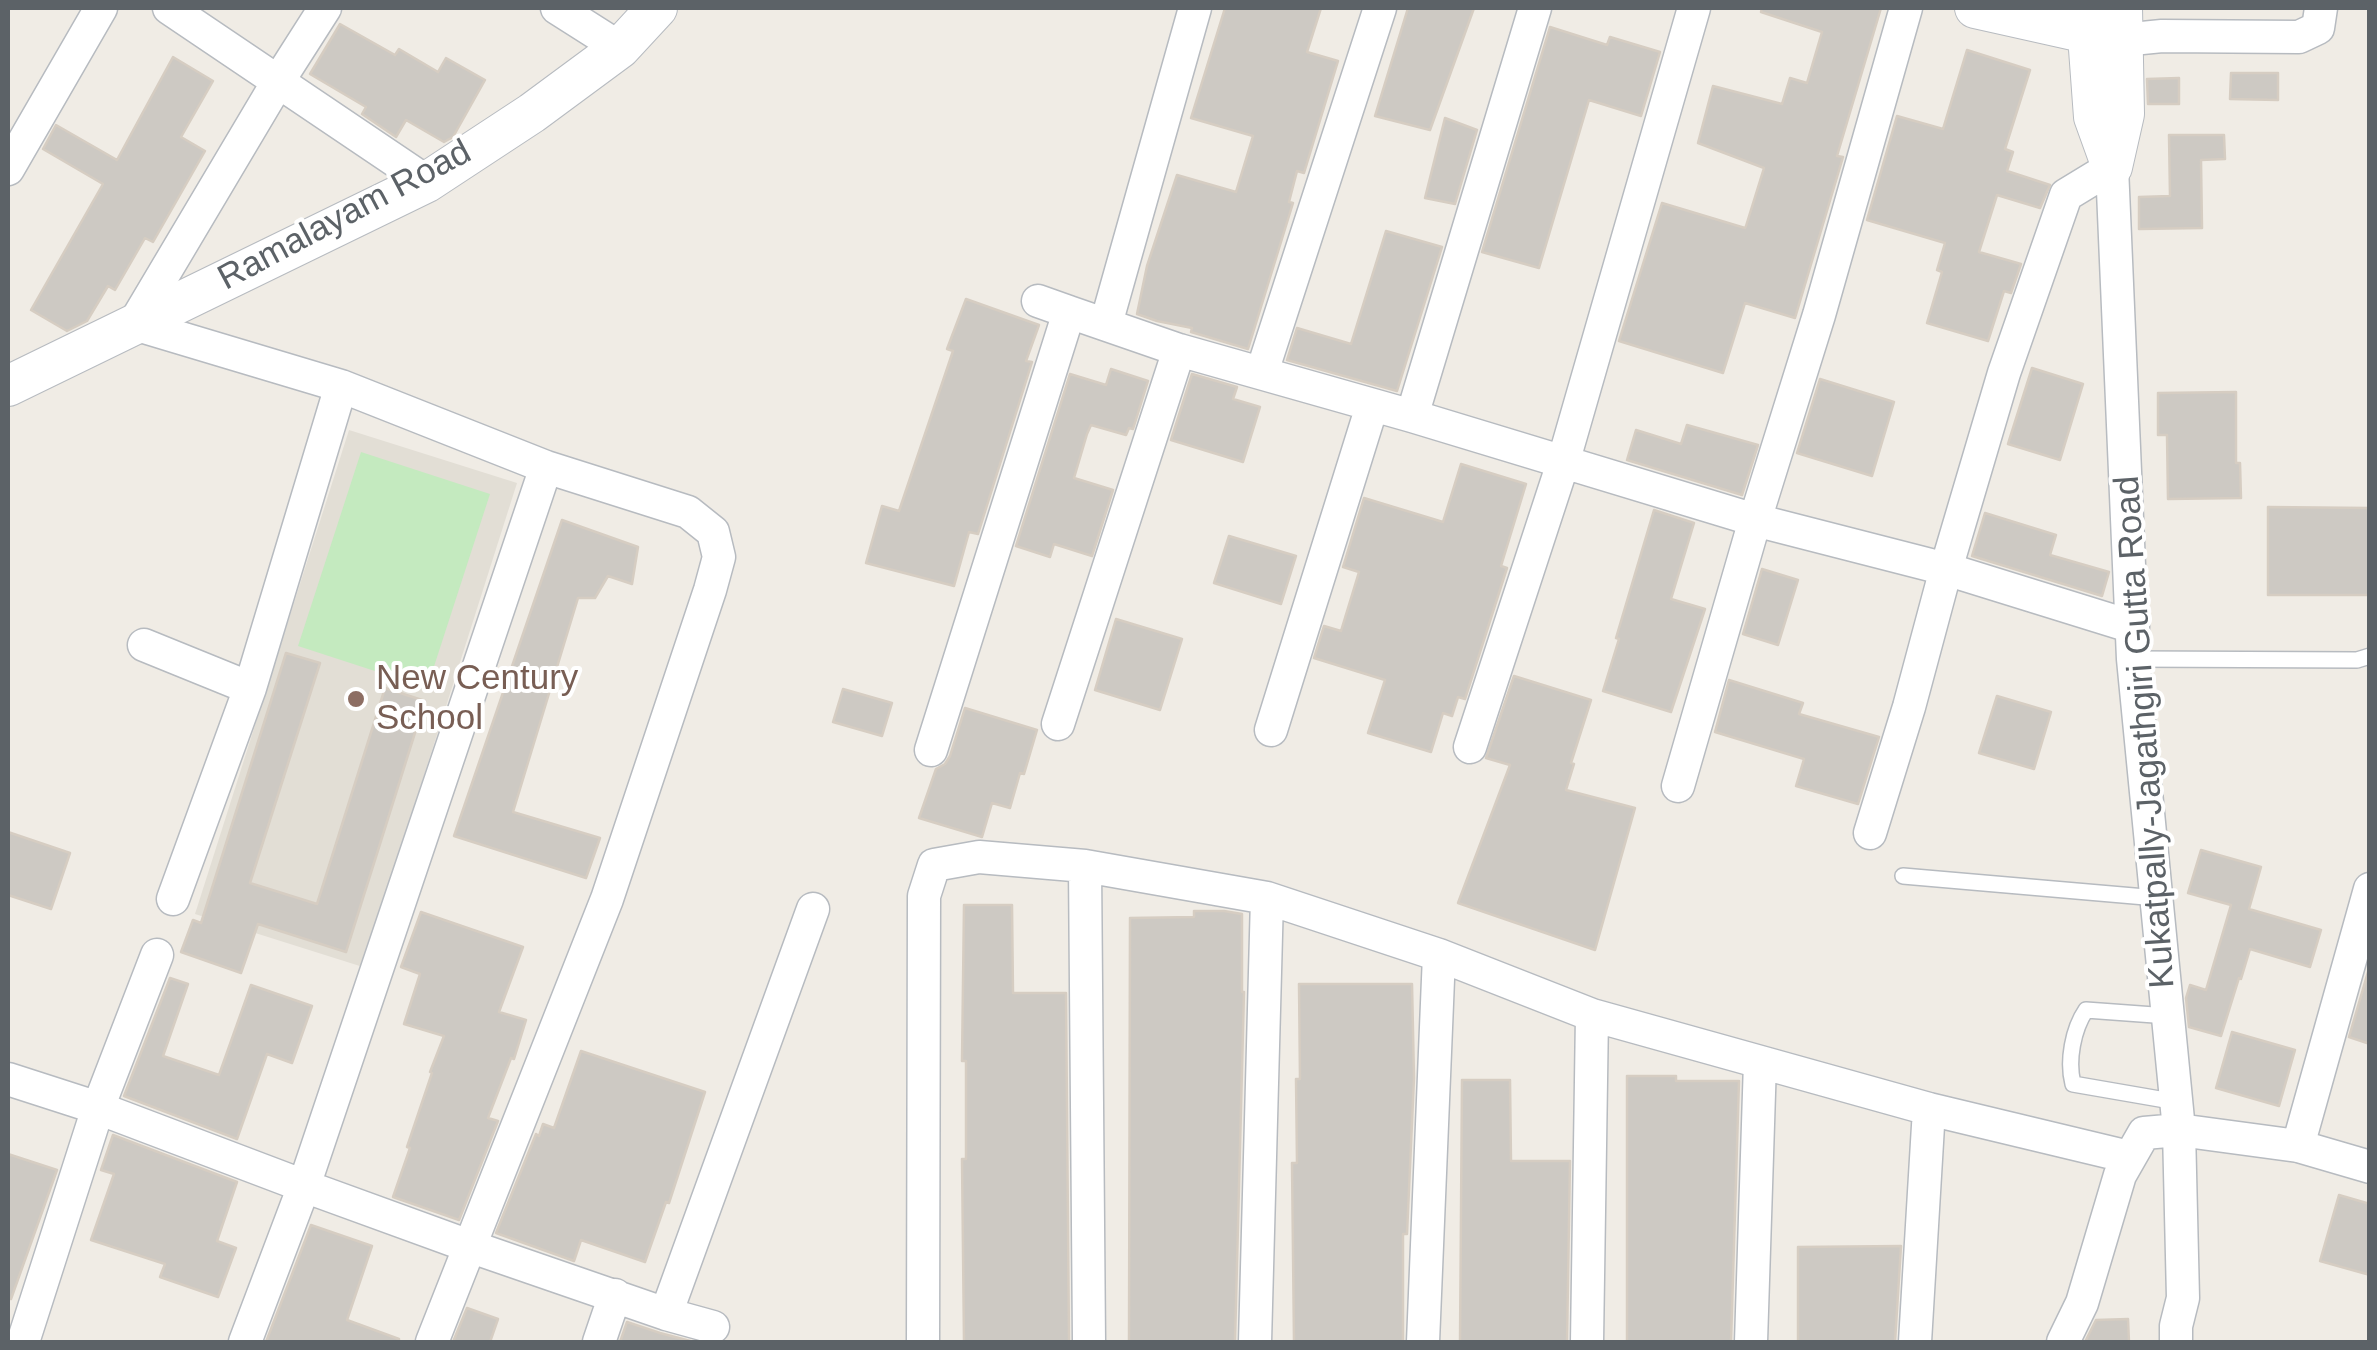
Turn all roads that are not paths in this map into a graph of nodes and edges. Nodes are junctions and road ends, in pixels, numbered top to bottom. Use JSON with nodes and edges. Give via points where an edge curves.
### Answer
{"nodes":[{"id":1,"x":101,"y":8,"type":"edge"},
{"id":2,"x":169,"y":8,"type":"edge"},
{"id":3,"x":326,"y":8,"type":"edge"},
{"id":4,"x":557,"y":8,"type":"edge"},
{"id":5,"x":657,"y":8,"type":"edge"},
{"id":6,"x":1195,"y":8,"type":"edge"},
{"id":7,"x":1380,"y":8,"type":"edge"},
{"id":8,"x":1535,"y":8,"type":"edge"},
{"id":9,"x":1694,"y":8,"type":"edge"},
{"id":10,"x":1906,"y":8,"type":"edge"},
{"id":11,"x":1975,"y":8,"type":"edge"},
{"id":12,"x":2321,"y":8,"type":"edge"},
{"id":13,"x":2104,"y":22,"type":"edge"},
{"id":14,"x":620,"y":48,"type":"junction"},
{"id":15,"x":278,"y":80,"type":"junction"},
{"id":16,"x":2112,"y":167,"type":"junction"},
{"id":17,"x":8,"y":169,"type":"edge"},
{"id":18,"x":427,"y":182,"type":"junction"},
{"id":19,"x":1038,"y":301,"type":"dead end"},
{"id":20,"x":1069,"y":312,"type":"junction"},
{"id":21,"x":134,"y":324,"type":"junction"},
{"id":22,"x":1106,"y":324,"type":"junction"},
{"id":23,"x":1180,"y":350,"type":"junction"},
{"id":24,"x":1262,"y":372,"type":"junction"},
{"id":25,"x":8,"y":386,"type":"edge"},
{"id":26,"x":342,"y":386,"type":"junction"},
{"id":27,"x":1372,"y":406,"type":"junction"},
{"id":28,"x":1412,"y":416,"type":"junction"},
{"id":29,"x":1563,"y":463,"type":"junction"},
{"id":30,"x":546,"y":467,"type":"junction"},
{"id":31,"x":1755,"y":520,"type":"junction"},
{"id":32,"x":1946,"y":568,"type":"junction"},
{"id":33,"x":2133,"y":643,"type":"junction"},
{"id":34,"x":144,"y":645,"type":"dead end"},
{"id":35,"x":2370,"y":656,"type":"edge"},
{"id":36,"x":250,"y":688,"type":"junction"},
{"id":37,"x":1058,"y":724,"type":"dead end"},
{"id":38,"x":1272,"y":730,"type":"dead end"},
{"id":39,"x":1470,"y":747,"type":"dead end"},
{"id":40,"x":931,"y":750,"type":"dead end"},
{"id":41,"x":1678,"y":786,"type":"dead end"},
{"id":42,"x":1870,"y":833,"type":"dead end"},
{"id":43,"x":1084,"y":866,"type":"junction"},
{"id":44,"x":1902,"y":876,"type":"dead end"},
{"id":45,"x":2370,"y":889,"type":"edge"},
{"id":46,"x":1267,"y":898,"type":"junction"},
{"id":47,"x":2156,"y":898,"type":"junction"},
{"id":48,"x":173,"y":899,"type":"dead end"},
{"id":49,"x":813,"y":909,"type":"dead end"},
{"id":50,"x":156,"y":956,"type":"dead end"},
{"id":51,"x":1439,"y":956,"type":"junction"},
{"id":52,"x":1592,"y":1014,"type":"junction"},
{"id":53,"x":2168,"y":1016,"type":"junction"},
{"id":54,"x":1760,"y":1062,"type":"junction"},
{"id":55,"x":8,"y":1079,"type":"edge"},
{"id":56,"x":98,"y":1108,"type":"junction"},
{"id":57,"x":1929,"y":1109,"type":"junction"},
{"id":58,"x":2178,"y":1116,"type":"junction"},
{"id":59,"x":2298,"y":1146,"type":"junction"},
{"id":60,"x":2130,"y":1157,"type":"junction"},
{"id":61,"x":2370,"y":1168,"type":"edge"},
{"id":62,"x":304,"y":1186,"type":"junction"},
{"id":63,"x":469,"y":1246,"type":"junction"},
{"id":64,"x":614,"y":1295,"type":"junction"},
{"id":65,"x":2183,"y":1298,"type":"junction"},
{"id":66,"x":666,"y":1314,"type":"junction"},
{"id":67,"x":713,"y":1327,"type":"dead end"},
{"id":68,"x":23,"y":1342,"type":"edge"},
{"id":69,"x":245,"y":1342,"type":"edge"},
{"id":70,"x":432,"y":1342,"type":"edge"},
{"id":71,"x":598,"y":1342,"type":"edge"},
{"id":72,"x":923,"y":1342,"type":"edge"},
{"id":73,"x":1089,"y":1342,"type":"edge"},
{"id":74,"x":1255,"y":1342,"type":"edge"},
{"id":75,"x":1423,"y":1342,"type":"edge"},
{"id":76,"x":1587,"y":1342,"type":"edge"},
{"id":77,"x":1751,"y":1342,"type":"edge"},
{"id":78,"x":1915,"y":1342,"type":"edge"},
{"id":79,"x":2063,"y":1342,"type":"edge"},
{"id":80,"x":2176,"y":1342,"type":"edge"},
{"id":81,"x":2195,"y":1342,"type":"edge"}],
"edges":[{"from":1,"to":17,"type":"street"},
{"from":2,"to":15,"type":"street"},
{"from":3,"to":15,"type":"street"},
{"from":4,"to":14,"type":"street"},
{"from":5,"to":14,"type":"street","name":"Ramalayam Road"},
{"from":6,"to":22,"type":"street"},
{"from":7,"to":24,"type":"street"},
{"from":8,"to":28,"type":"street"},
{"from":9,"to":29,"type":"street"},
{"from":10,"to":31,"type":"street"},
{"from":11,"to":13,"type":"street"},
{"from":12,"to":13,"type":"street","via":[[2318,28],[2298,37],[2162,36]]},
{"from":13,"to":16,"type":"street","name":"Kukatpally-Jagathgiri Gutta Road","via":[[2094,117]]},
{"from":14,"to":18,"type":"street","name":"Ramalayam Road"},
{"from":15,"to":18,"type":"street"},
{"from":15,"to":21,"type":"street"},
{"from":16,"to":32,"type":"street","via":[[2066,195]]},
{"from":16,"to":33,"type":"street","name":"Kukatpally-Jagathgiri Gutta Road"},
{"from":18,"to":21,"type":"street","name":"Ramalayam Road"},
{"from":19,"to":20,"type":"street"},
{"from":20,"to":22,"type":"street"},
{"from":20,"to":40,"type":"street"},
{"from":21,"to":25,"type":"street","name":"Ramalayam Road"},
{"from":21,"to":26,"type":"street"},
{"from":22,"to":23,"type":"street"},
{"from":23,"to":24,"type":"street"},
{"from":23,"to":37,"type":"street"},
{"from":24,"to":27,"type":"street"},
{"from":26,"to":30,"type":"street"},
{"from":26,"to":36,"type":"street"},
{"from":27,"to":28,"type":"street"},
{"from":27,"to":38,"type":"street"},
{"from":28,"to":29,"type":"street"},
{"from":29,"to":31,"type":"street"},
{"from":29,"to":39,"type":"street"},
{"from":30,"to":62,"type":"street"},
{"from":30,"to":63,"type":"street","via":[[688,512],[713,532],[720,556],[607,899]]},
{"from":31,"to":32,"type":"street"},
{"from":31,"to":41,"type":"street"},
{"from":32,"to":33,"type":"street"},
{"from":32,"to":42,"type":"street"},
{"from":33,"to":35,"type":"lane"},
{"from":33,"to":47,"type":"street","name":"Kukatpally-Jagathgiri Gutta Road"},
{"from":34,"to":36,"type":"street"},
{"from":36,"to":48,"type":"street"},
{"from":43,"to":46,"type":"street"},
{"from":43,"to":72,"type":"street","via":[[979,857],[934,864],[924,896]]},
{"from":43,"to":73,"type":"street"},
{"from":44,"to":47,"type":"lane"},
{"from":45,"to":59,"type":"street"},
{"from":46,"to":51,"type":"street"},
{"from":46,"to":74,"type":"street"},
{"from":47,"to":53,"type":"street","name":"Kukatpally-Jagathgiri Gutta Road"},
{"from":49,"to":66,"type":"street"},
{"from":50,"to":56,"type":"street"},
{"from":51,"to":52,"type":"street"},
{"from":51,"to":75,"type":"street"},
{"from":52,"to":54,"type":"street"},
{"from":52,"to":76,"type":"street"},
{"from":53,"to":58,"type":"street","name":"Kukatpally-Jagathgiri Gutta Road"},
{"from":53,"to":58,"type":"lane","via":[[2086,1010],[2069,1070],[2073,1084]]},
{"from":54,"to":57,"type":"street"},
{"from":54,"to":77,"type":"street"},
{"from":55,"to":56,"type":"street"},
{"from":56,"to":62,"type":"street"},
{"from":56,"to":68,"type":"street"},
{"from":57,"to":60,"type":"street"},
{"from":57,"to":78,"type":"street"},
{"from":58,"to":59,"type":"street"},
{"from":58,"to":60,"type":"street","via":[[2144,1133]]},
{"from":58,"to":65,"type":"street","name":"Kukatpally-Jagathgiri Gutta Road"},
{"from":59,"to":61,"type":"street"},
{"from":60,"to":79,"type":"street"},
{"from":62,"to":63,"type":"street"},
{"from":62,"to":69,"type":"street"},
{"from":63,"to":64,"type":"street"},
{"from":63,"to":70,"type":"street"},
{"from":64,"to":66,"type":"street"},
{"from":64,"to":71,"type":"street"},
{"from":65,"to":80,"type":"street"},
{"from":65,"to":81,"type":"street"},
{"from":66,"to":67,"type":"street"}]}
